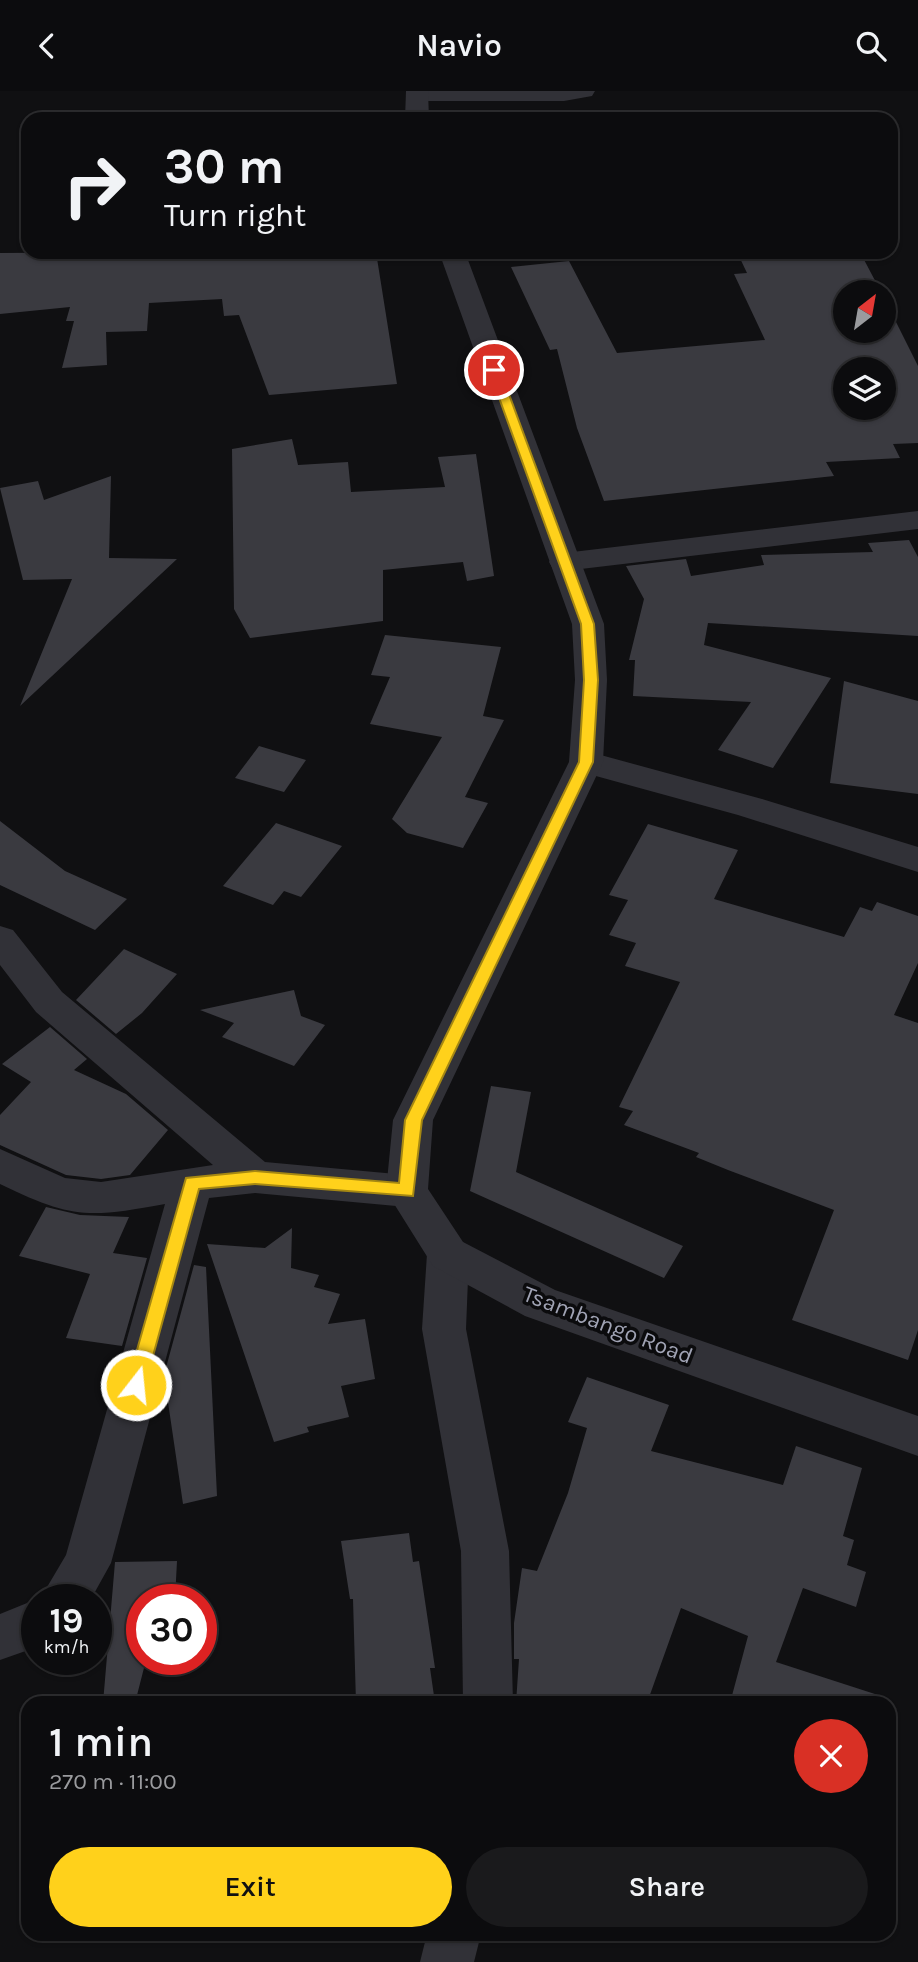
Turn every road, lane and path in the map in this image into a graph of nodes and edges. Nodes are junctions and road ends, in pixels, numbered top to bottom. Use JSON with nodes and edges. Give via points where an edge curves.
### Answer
{"nodes":[{"id":1,"x":584,"y":91,"type":"edge"},
{"id":2,"x":417,"y":93,"type":"edge"},
{"id":3,"x":417,"y":112,"type":"edge"},
{"id":4,"x":455,"y":259,"type":"edge"},
{"id":5,"x":918,"y":520,"type":"edge"},
{"id":6,"x":564,"y":562,"type":"junction"},
{"id":7,"x":586,"y":762,"type":"junction"},
{"id":8,"x":918,"y":860,"type":"edge"},
{"id":9,"x":0,"y":939,"type":"edge"},
{"id":10,"x":0,"y":1165,"type":"edge"},
{"id":11,"x":255,"y":1177,"type":"junction"},
{"id":12,"x":192,"y":1183,"type":"junction"},
{"id":13,"x":407,"y":1191,"type":"junction"},
{"id":14,"x":448,"y":1254,"type":"junction"},
{"id":15,"x":918,"y":1436,"type":"edge"},
{"id":16,"x":74,"y":1584,"type":"edge"},
{"id":17,"x":21,"y":1630,"type":"edge"},
{"id":18,"x":0,"y":1637,"type":"edge"},
{"id":19,"x":488,"y":1696,"type":"edge"},
{"id":20,"x":452,"y":1941,"type":"edge"},
{"id":21,"x":447,"y":1962,"type":"edge"}],
"edges":[{"from":1,"to":2,"type":"street"},
{"from":2,"to":3,"type":"street"},
{"from":4,"to":6,"type":"street"},
{"from":5,"to":6,"type":"street"},
{"from":6,"to":7,"type":"street","via":[[588,624],[591,680]]},
{"from":7,"to":8,"type":"street"},
{"from":7,"to":13,"type":"street","via":[[413,1120]]},
{"from":9,"to":11,"type":"street","via":[[49,1002]]},
{"from":10,"to":12,"type":"street","via":[[59,1193],[101,1199]]},
{"from":11,"to":12,"type":"street"},
{"from":11,"to":13,"type":"street"},
{"from":12,"to":16,"type":"street","via":[[87,1563]]},
{"from":13,"to":14,"type":"street","name":"Tsambango Road"},
{"from":14,"to":15,"type":"street","name":"Tsambango Road","via":[[540,1303]]},
{"from":14,"to":19,"type":"street","via":[[444,1329],[485,1551]]},
{"from":17,"to":18,"type":"street"},
{"from":20,"to":21,"type":"street"}]}
